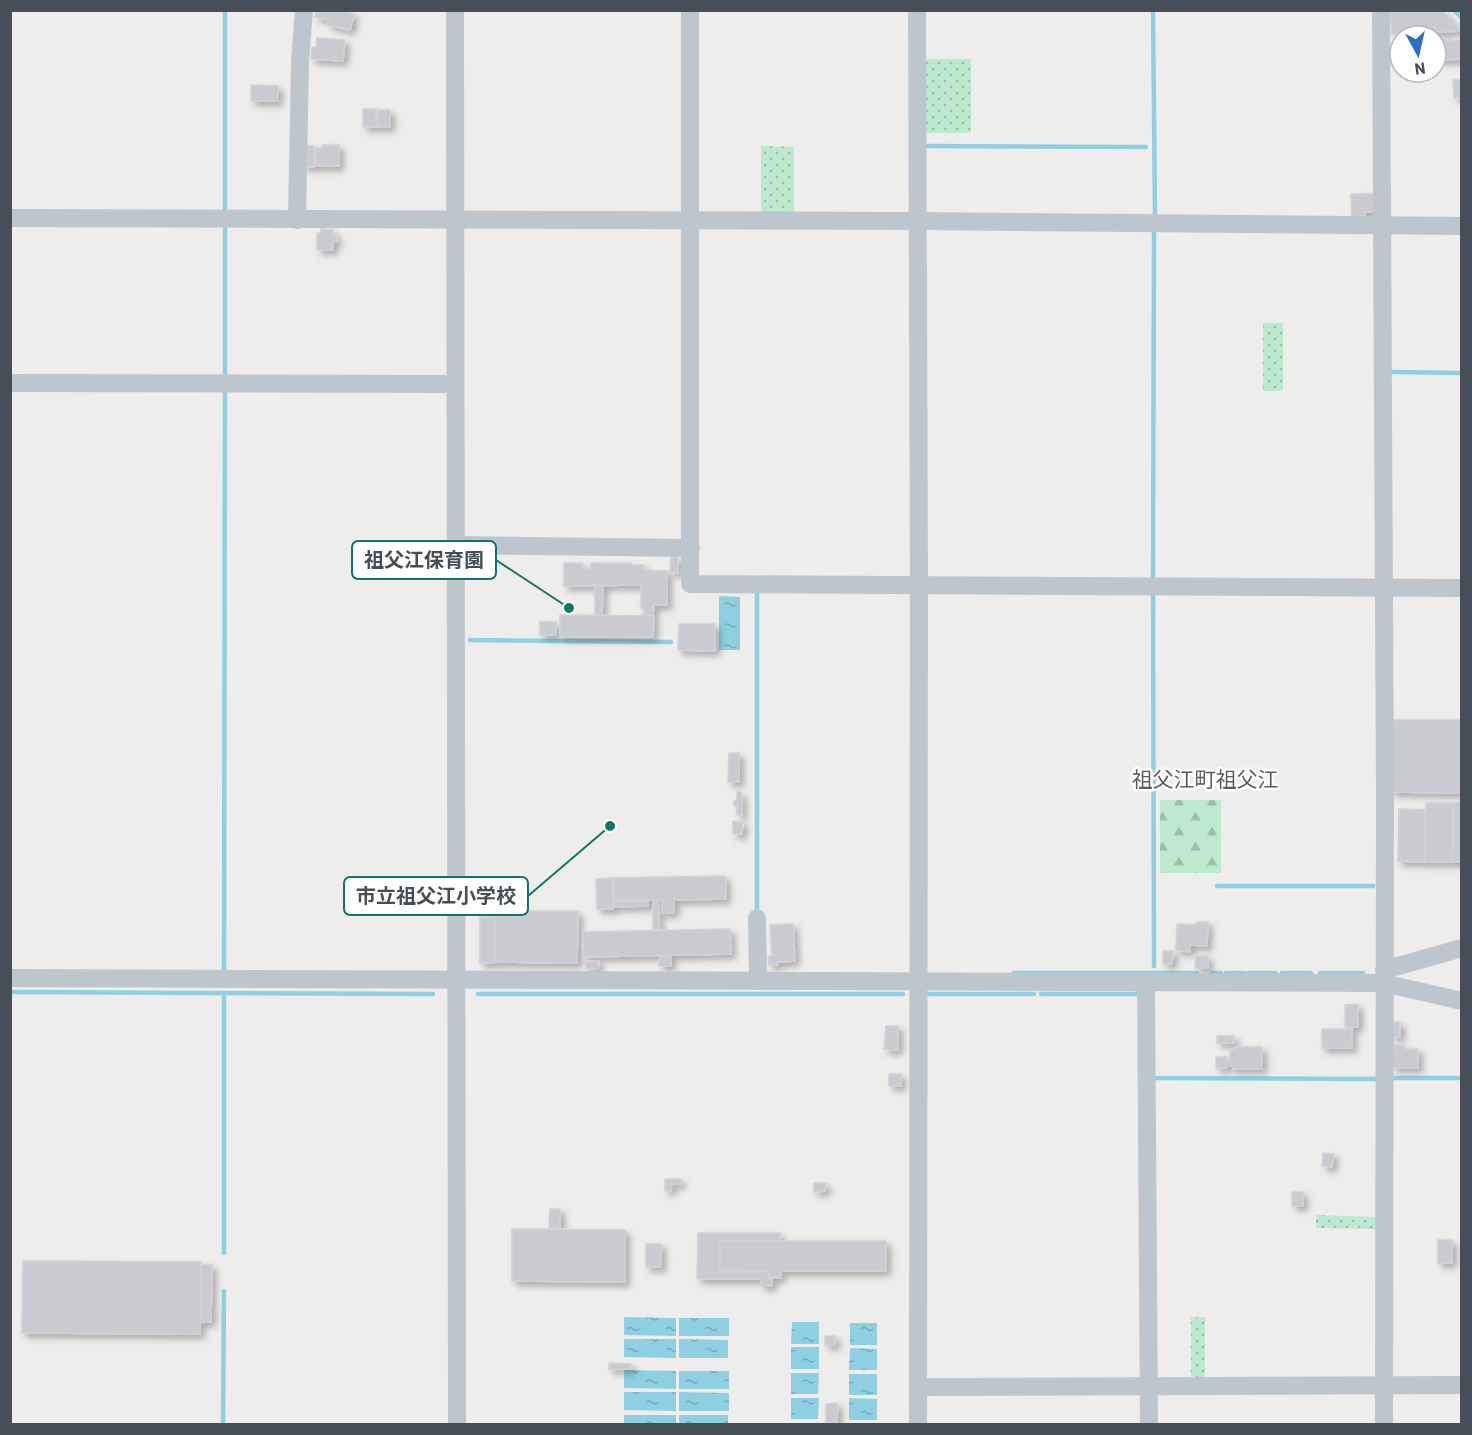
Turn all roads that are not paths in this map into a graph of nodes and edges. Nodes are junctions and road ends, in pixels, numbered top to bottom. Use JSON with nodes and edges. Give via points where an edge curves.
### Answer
{"nodes":[{"id":1,"x":304,"y":10,"type":"edge"},
{"id":2,"x":455,"y":10,"type":"edge"},
{"id":3,"x":690,"y":10,"type":"edge"},
{"id":4,"x":917,"y":10,"type":"edge"},
{"id":5,"x":1381,"y":10,"type":"edge"},
{"id":6,"x":10,"y":218,"type":"edge"},
{"id":7,"x":297,"y":220,"type":"junction"},
{"id":8,"x":690,"y":220,"type":"junction"},
{"id":9,"x":455,"y":221,"type":"junction"},
{"id":10,"x":917,"y":221,"type":"junction"},
{"id":11,"x":1383,"y":226,"type":"junction"},
{"id":12,"x":1461,"y":226,"type":"edge"},
{"id":13,"x":10,"y":384,"type":"edge"},
{"id":14,"x":455,"y":384,"type":"junction"},
{"id":15,"x":456,"y":545,"type":"junction"},
{"id":16,"x":691,"y":548,"type":"junction"},
{"id":17,"x":919,"y":584,"type":"junction"},
{"id":18,"x":1382,"y":587,"type":"junction"},
{"id":19,"x":1461,"y":588,"type":"edge"},
{"id":20,"x":757,"y":918,"type":"dead end"},
{"id":21,"x":1461,"y":948,"type":"edge"},
{"id":22,"x":1383,"y":977,"type":"junction"},
{"id":23,"x":10,"y":978,"type":"edge"},
{"id":24,"x":458,"y":980,"type":"junction"},
{"id":25,"x":758,"y":981,"type":"junction"},
{"id":26,"x":919,"y":981,"type":"junction"},
{"id":27,"x":1146,"y":983,"type":"junction"},
{"id":28,"x":1461,"y":1001,"type":"edge"},
{"id":29,"x":1384,"y":1385,"type":"junction"},
{"id":30,"x":1461,"y":1385,"type":"edge"},
{"id":31,"x":1149,"y":1386,"type":"junction"},
{"id":32,"x":918,"y":1387,"type":"junction"},
{"id":33,"x":457,"y":1425,"type":"edge"},
{"id":34,"x":918,"y":1425,"type":"edge"},
{"id":35,"x":1149,"y":1425,"type":"edge"},
{"id":36,"x":1384,"y":1425,"type":"edge"}],
"edges":[{"from":1,"to":7,"type":"street"},
{"from":2,"to":9,"type":"street"},
{"from":3,"to":8,"type":"street"},
{"from":4,"to":10,"type":"street"},
{"from":5,"to":11,"type":"street"},
{"from":6,"to":7,"type":"street"},
{"from":7,"to":9,"type":"street"},
{"from":8,"to":9,"type":"street"},
{"from":8,"to":10,"type":"street"},
{"from":8,"to":16,"type":"street"},
{"from":9,"to":14,"type":"street"},
{"from":10,"to":11,"type":"street"},
{"from":10,"to":17,"type":"street"},
{"from":11,"to":12,"type":"street"},
{"from":11,"to":18,"type":"street"},
{"from":13,"to":14,"type":"street"},
{"from":14,"to":15,"type":"street"},
{"from":15,"to":16,"type":"street"},
{"from":15,"to":24,"type":"street"},
{"from":16,"to":17,"type":"street","via":[[690,584]]},
{"from":17,"to":18,"type":"street"},
{"from":17,"to":26,"type":"street"},
{"from":18,"to":19,"type":"street"},
{"from":18,"to":22,"type":"street"},
{"from":20,"to":25,"type":"street"},
{"from":21,"to":22,"type":"street"},
{"from":22,"to":27,"type":"street"},
{"from":22,"to":28,"type":"street"},
{"from":22,"to":29,"type":"street"},
{"from":23,"to":24,"type":"street"},
{"from":24,"to":25,"type":"street"},
{"from":24,"to":33,"type":"street"},
{"from":25,"to":26,"type":"street"},
{"from":26,"to":27,"type":"street"},
{"from":26,"to":32,"type":"street"},
{"from":27,"to":31,"type":"street"},
{"from":29,"to":30,"type":"street"},
{"from":29,"to":31,"type":"street"},
{"from":29,"to":36,"type":"street"},
{"from":31,"to":32,"type":"street"},
{"from":31,"to":35,"type":"street"},
{"from":32,"to":34,"type":"street"}]}
